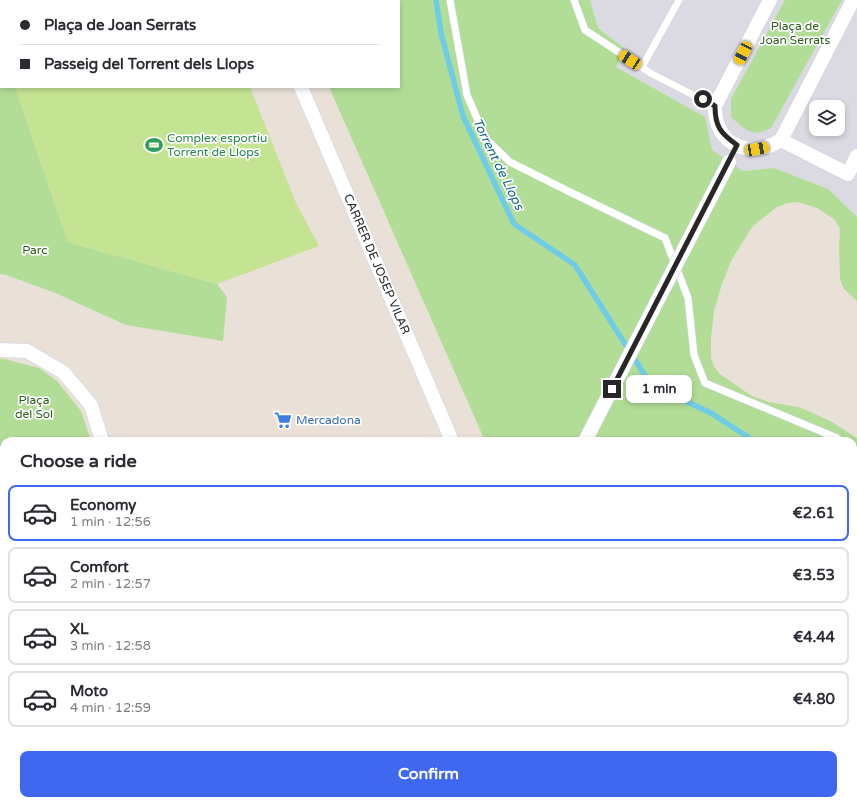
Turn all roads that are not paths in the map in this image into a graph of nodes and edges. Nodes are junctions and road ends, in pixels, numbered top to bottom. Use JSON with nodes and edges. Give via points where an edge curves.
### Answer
{"nodes":[{"id":1,"x":450,"y":0,"type":"edge"},
{"id":2,"x":574,"y":0,"type":"edge"},
{"id":3,"x":679,"y":0,"type":"edge"},
{"id":4,"x":770,"y":0,"type":"edge"},
{"id":5,"x":853,"y":0,"type":"edge"},
{"id":6,"x":642,"y":67,"type":"junction"},
{"id":7,"x":301,"y":88,"type":"edge"},
{"id":8,"x":715,"y":106,"type":"junction"},
{"id":9,"x":781,"y":140,"type":"junction"},
{"id":10,"x":737,"y":145,"type":"junction"},
{"id":11,"x":857,"y":156,"type":"edge"},
{"id":12,"x":0,"y":350,"type":"edge"},
{"id":13,"x":101,"y":437,"type":"edge"},
{"id":14,"x":450,"y":437,"type":"edge"},
{"id":15,"x":587,"y":437,"type":"edge"},
{"id":16,"x":835,"y":437,"type":"edge"}],
"edges":[{"from":1,"to":16,"type":"lane","via":[[467,95],[486,139],[510,162],[665,238],[688,298],[694,355],[704,383]]},
{"from":2,"to":6,"type":"lane","via":[[585,30]]},
{"from":3,"to":6,"type":"lane"},
{"from":4,"to":8,"type":"street"},
{"from":5,"to":9,"type":"street"},
{"from":6,"to":8,"type":"lane"},
{"from":7,"to":14,"type":"street","name":"CARRER DE JOSEP VILAR"},
{"from":8,"to":10,"type":"street","via":[[718,126],[724,136]]},
{"from":9,"to":10,"type":"street","via":[[766,148],[747,149]]},
{"from":9,"to":11,"type":"street","via":[[848,174]]},
{"from":10,"to":15,"type":"street","bridge":true},
{"from":12,"to":13,"type":"street","via":[[27,351],[63,372],[91,405]]}]}
